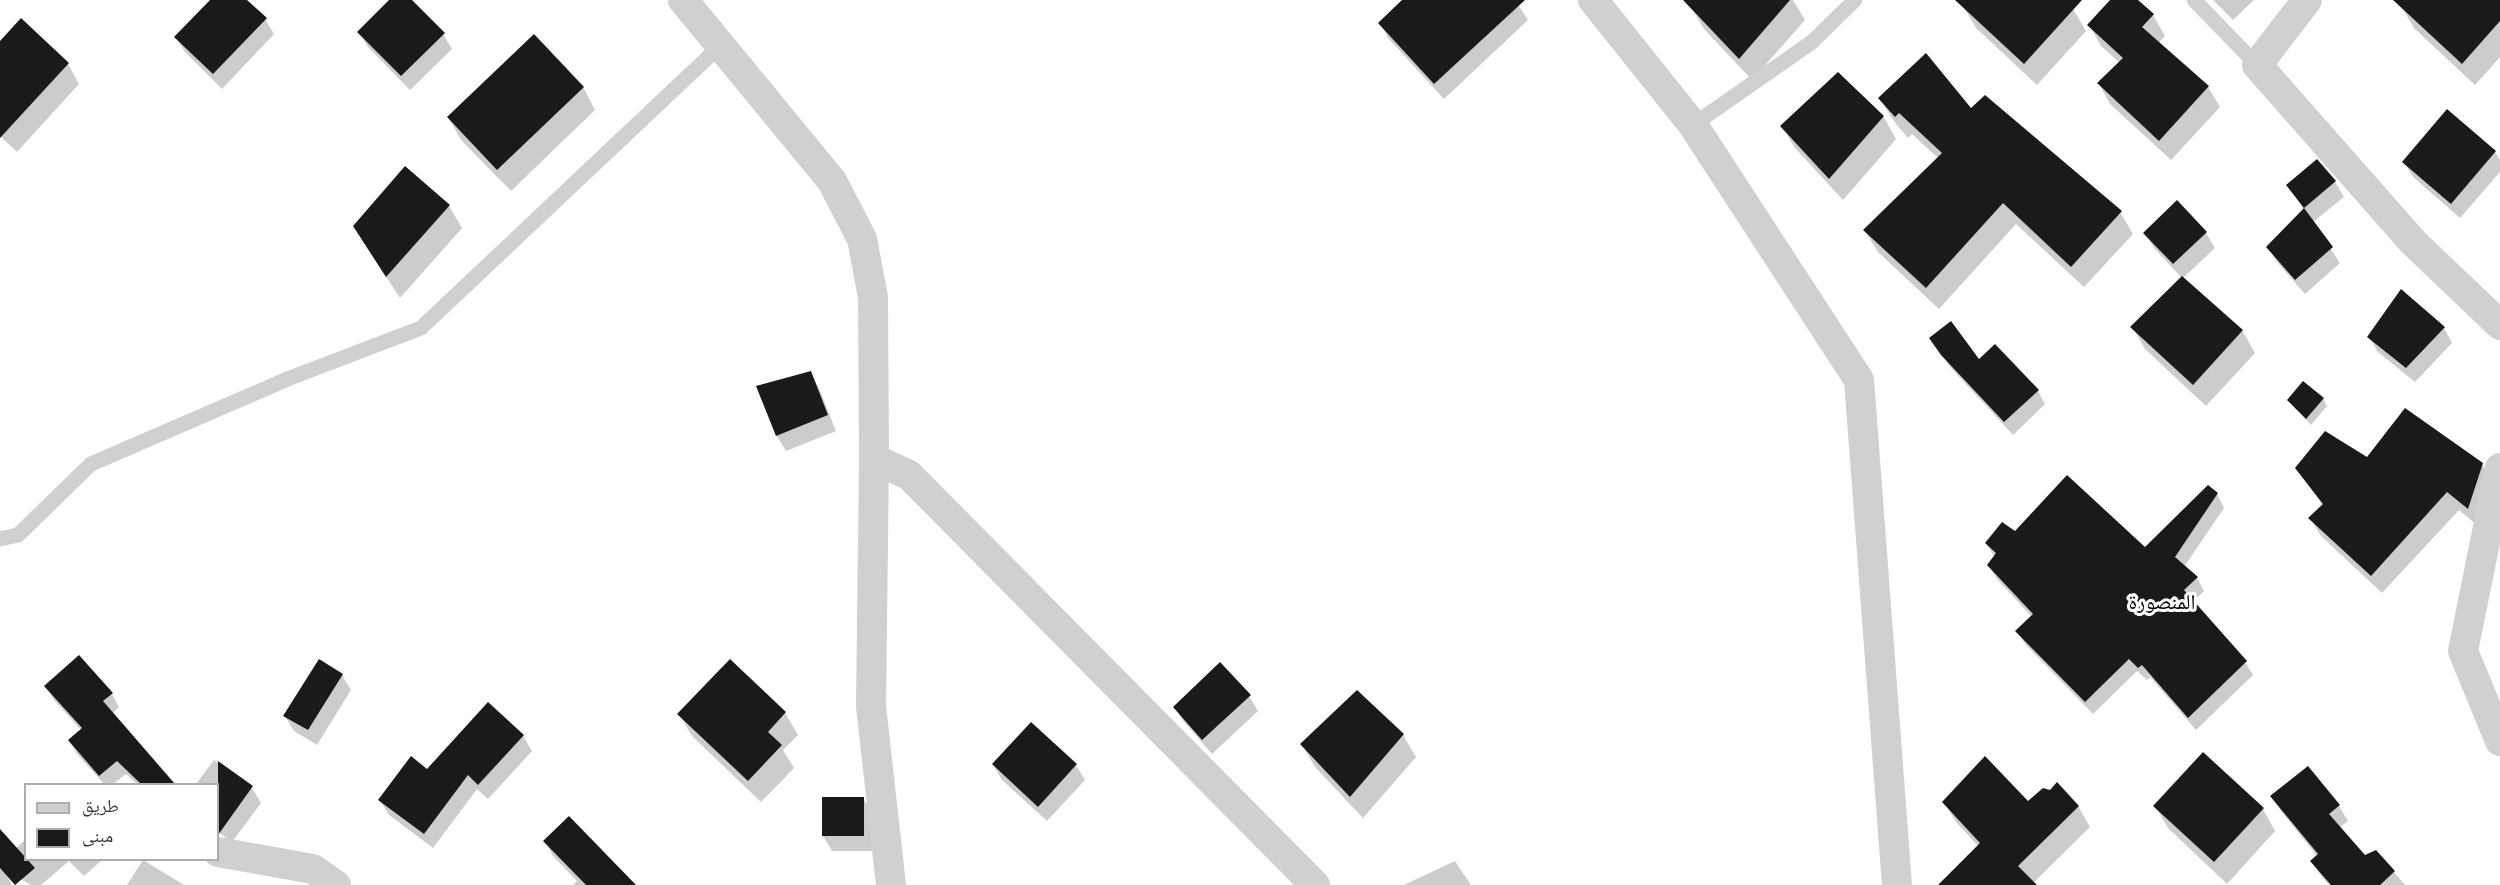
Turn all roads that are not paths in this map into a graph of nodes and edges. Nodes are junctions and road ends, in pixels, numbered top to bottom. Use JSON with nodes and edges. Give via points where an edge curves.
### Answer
{"nodes":[{"id":1,"x":682,"y":0,"type":"edge"},
{"id":2,"x":1593,"y":0,"type":"edge"},
{"id":3,"x":1855,"y":0,"type":"edge"},
{"id":4,"x":2194,"y":0,"type":"edge"},
{"id":5,"x":2307,"y":0,"type":"edge"},
{"id":6,"x":720,"y":46,"type":"junction"},
{"id":7,"x":2257,"y":65,"type":"junction"},
{"id":8,"x":1693,"y":125,"type":"junction"},
{"id":9,"x":2500,"y":325,"type":"edge"},
{"id":10,"x":874,"y":459,"type":"junction"},
{"id":11,"x":2500,"y":468,"type":"edge"},
{"id":12,"x":0,"y":539,"type":"edge"},
{"id":13,"x":2500,"y":741,"type":"edge"},
{"id":14,"x":219,"y":852,"type":"edge"},
{"id":15,"x":336,"y":885,"type":"edge"},
{"id":16,"x":891,"y":885,"type":"edge"},
{"id":17,"x":1315,"y":885,"type":"edge"},
{"id":18,"x":1897,"y":885,"type":"edge"}],
"edges":[{"from":1,"to":6,"type":"street"},
{"from":2,"to":8,"type":"street"},
{"from":3,"to":8,"type":"lane","via":[[1812,42]]},
{"from":4,"to":7,"type":"lane"},
{"from":5,"to":7,"type":"street"},
{"from":6,"to":10,"type":"street","via":[[832,181],[862,239],[873,297]]},
{"from":6,"to":12,"type":"lane","via":[[421,328],[290,378],[91,464],[18,535]]},
{"from":7,"to":9,"type":"street","via":[[2413,242]]},
{"from":8,"to":18,"type":"street","via":[[1859,380]]},
{"from":10,"to":16,"type":"street","via":[[871,706]]},
{"from":10,"to":17,"type":"street","via":[[909,475]]},
{"from":11,"to":13,"type":"street","via":[[2463,651]]},
{"from":14,"to":15,"type":"street","via":[[313,869]]}]}
